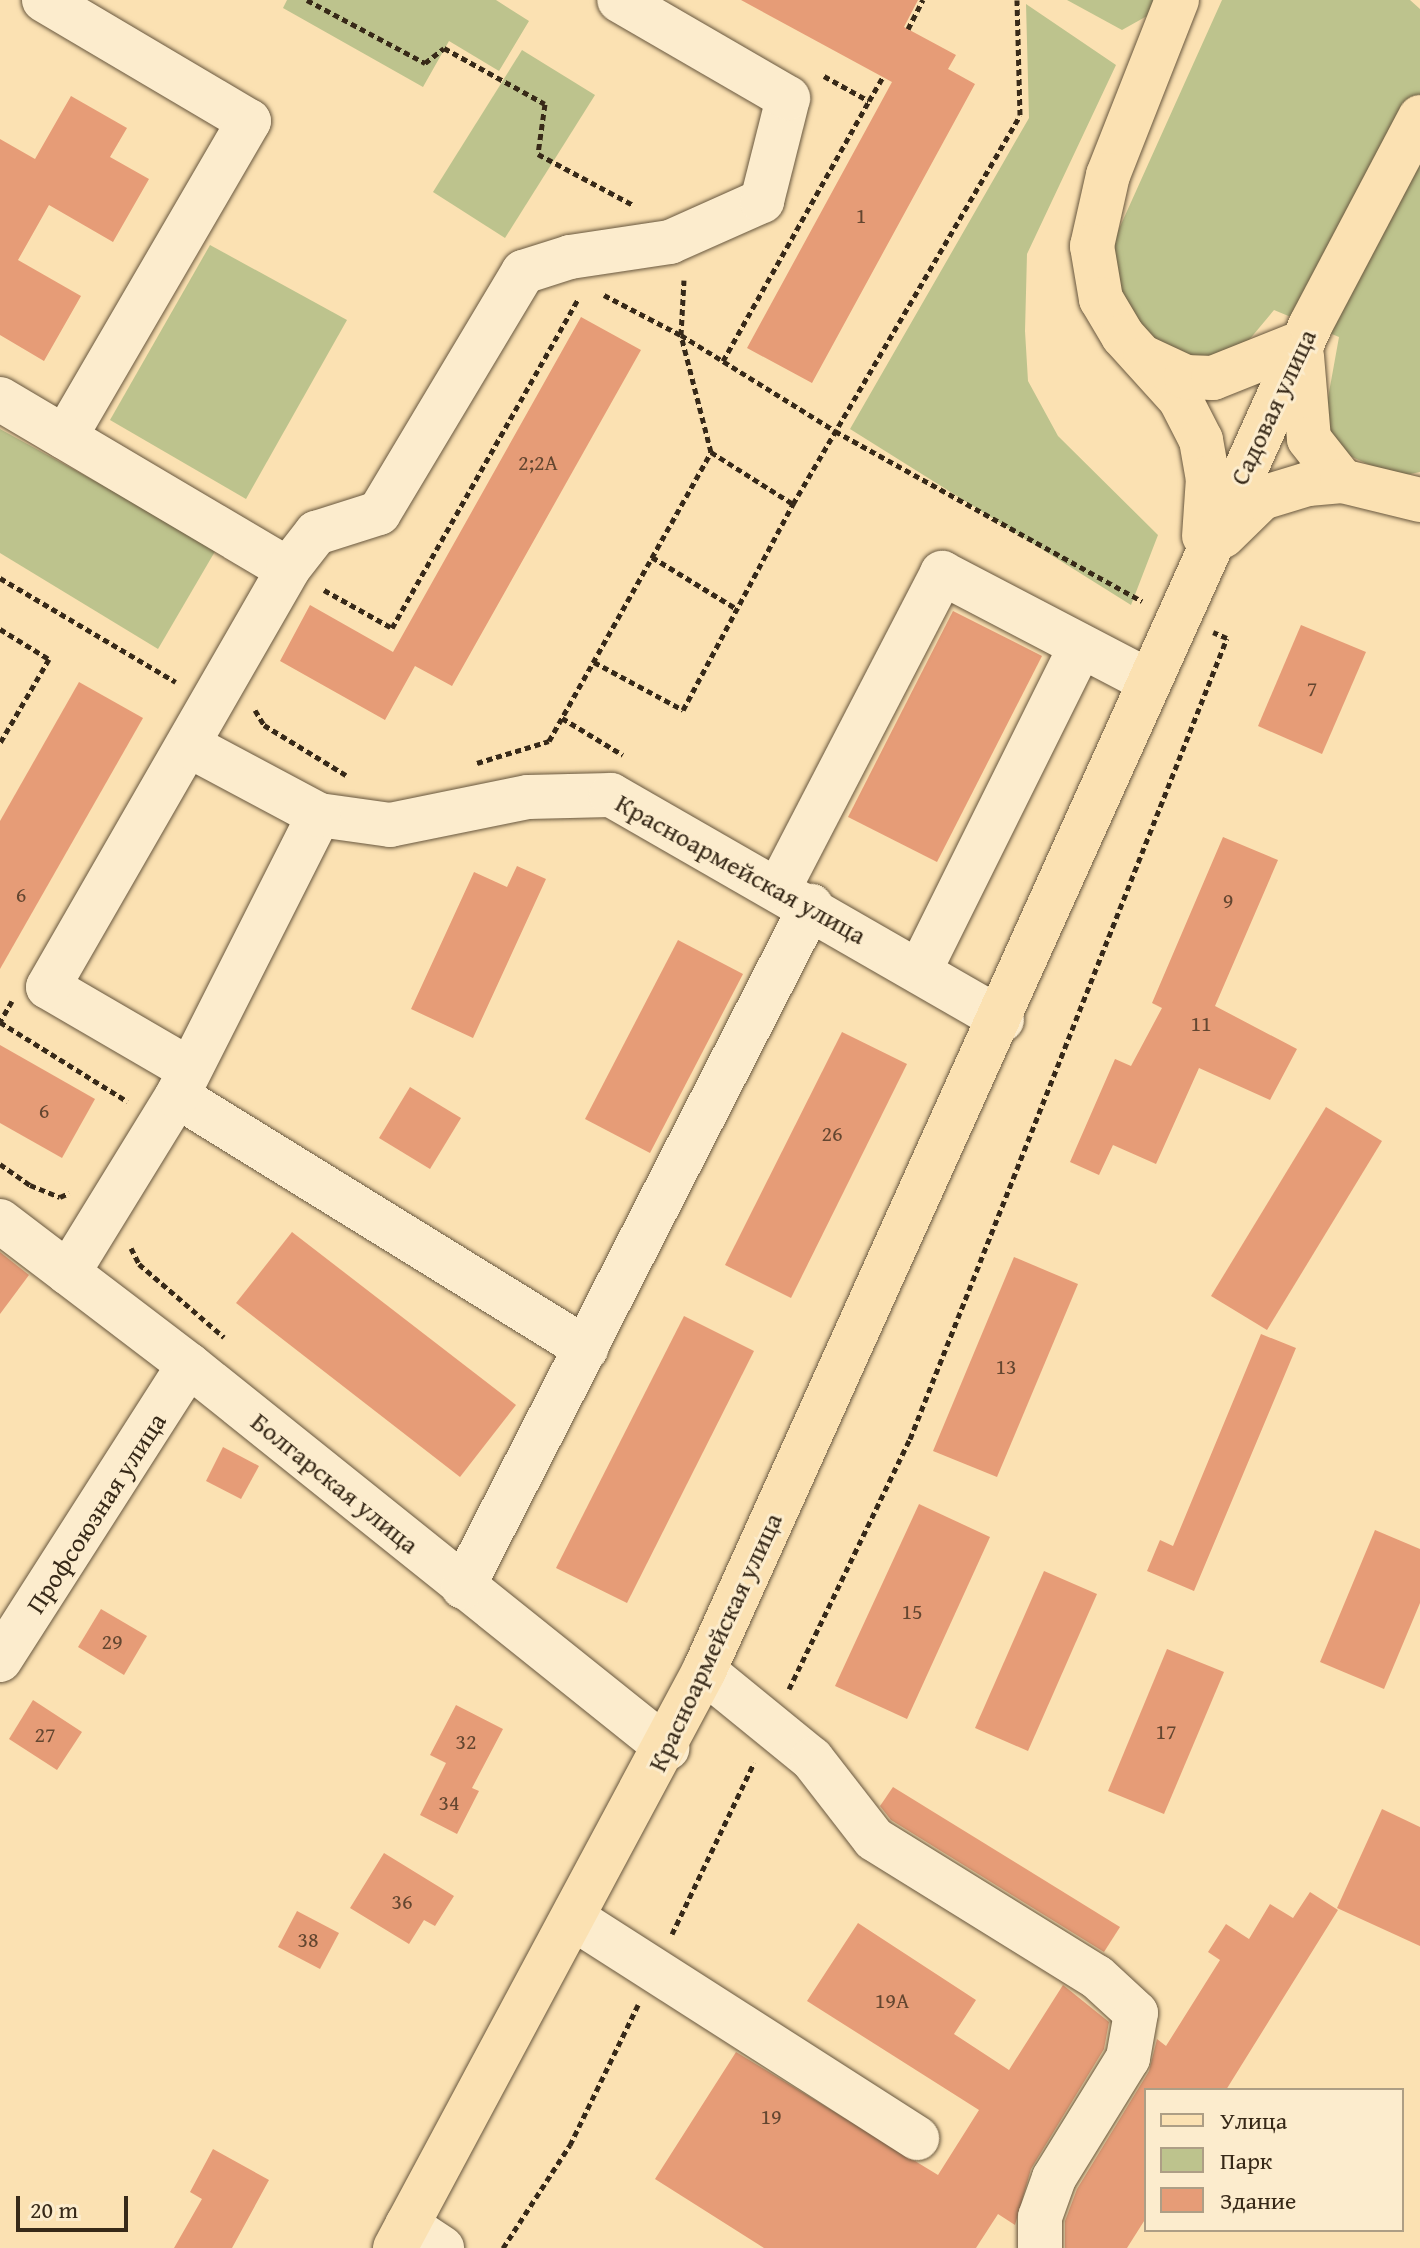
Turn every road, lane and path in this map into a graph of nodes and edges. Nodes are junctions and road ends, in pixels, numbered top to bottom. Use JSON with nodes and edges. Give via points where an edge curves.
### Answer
{"nodes":[{"id":1,"x":44,"y":0,"type":"edge"},
{"id":2,"x":307,"y":0,"type":"edge"},
{"id":3,"x":619,"y":0,"type":"edge"},
{"id":4,"x":923,"y":0,"type":"edge"},
{"id":5,"x":1017,"y":0,"type":"edge"},
{"id":6,"x":1177,"y":0,"type":"edge"},
{"id":7,"x":908,"y":29,"type":"dead end"},
{"id":8,"x":869,"y":101,"type":"dead end"},
{"id":9,"x":1420,"y":117,"type":"edge"},
{"id":10,"x":686,"y":235,"type":"junction"},
{"id":11,"x":586,"y":286,"type":"dead end"},
{"id":12,"x":600,"y":293,"type":"dead end"},
{"id":13,"x":1307,"y":333,"type":"junction"},
{"id":14,"x":681,"y":335,"type":"junction"},
{"id":15,"x":1143,"y":357,"type":"junction"},
{"id":16,"x":723,"y":361,"type":"junction"},
{"id":17,"x":0,"y":399,"type":"edge"},
{"id":18,"x":835,"y":431,"type":"junction"},
{"id":19,"x":65,"y":437,"type":"junction"},
{"id":20,"x":711,"y":452,"type":"junction"},
{"id":21,"x":1342,"y":481,"type":"junction"},
{"id":22,"x":1420,"y":500,"type":"edge"},
{"id":23,"x":793,"y":504,"type":"junction"},
{"id":24,"x":652,"y":557,"type":"junction"},
{"id":25,"x":1200,"y":566,"type":"junction"},
{"id":26,"x":301,"y":577,"type":"junction"},
{"id":27,"x":0,"y":578,"type":"edge"},
{"id":28,"x":737,"y":609,"type":"junction"},
{"id":29,"x":1177,"y":615,"type":"junction"},
{"id":30,"x":0,"y":629,"type":"edge"},
{"id":31,"x":1080,"y":648,"type":"junction"},
{"id":32,"x":594,"y":662,"type":"junction"},
{"id":33,"x":1142,"y":692,"type":"junction"},
{"id":34,"x":231,"y":703,"type":"junction"},
{"id":35,"x":0,"y":743,"type":"edge"},
{"id":36,"x":190,"y":746,"type":"junction"},
{"id":37,"x":459,"y":768,"type":"dead end"},
{"id":38,"x":361,"y":778,"type":"dead end"},
{"id":39,"x":319,"y":815,"type":"junction"},
{"id":40,"x":795,"y":897,"type":"junction"},
{"id":41,"x":920,"y":970,"type":"junction"},
{"id":42,"x":1002,"y":1020,"type":"junction"},
{"id":43,"x":183,"y":1082,"type":"junction"},
{"id":44,"x":0,"y":1221,"type":"edge"},
{"id":45,"x":68,"y":1273,"type":"junction"},
{"id":46,"x":586,"y":1349,"type":"junction"},
{"id":47,"x":189,"y":1365,"type":"junction"},
{"id":48,"x":463,"y":1587,"type":"junction"},
{"id":49,"x":0,"y":1660,"type":"edge"},
{"id":50,"x":704,"y":1671,"type":"junction"},
{"id":51,"x":785,"y":1698,"type":"dead end"},
{"id":52,"x":667,"y":1748,"type":"junction"},
{"id":53,"x":757,"y":1756,"type":"dead end"},
{"id":54,"x":576,"y":1920,"type":"junction"},
{"id":55,"x":667,"y":1943,"type":"dead end"},
{"id":56,"x":640,"y":2001,"type":"dead end"},
{"id":57,"x":917,"y":2138,"type":"dead end"},
{"id":58,"x":1034,"y":2238,"type":"edge"},
{"id":59,"x":415,"y":2240,"type":"edge"},
{"id":60,"x":503,"y":2248,"type":"edge"}],
"edges":[{"from":1,"to":19,"type":"street","via":[[249,121]]},
{"from":2,"to":10,"type":"path","via":[[425,63],[444,48],[545,104],[538,154]]},
{"from":3,"to":10,"type":"street","via":[[788,98],[762,201]]},
{"from":4,"to":7,"type":"path"},
{"from":5,"to":18,"type":"path","via":[[1020,115]]},
{"from":6,"to":15,"type":"main road","via":[[1108,175],[1092,246],[1101,299]]},
{"from":8,"to":16,"type":"path"},
{"from":9,"to":13,"type":"main road","name":"Садовая улица"},
{"from":10,"to":14,"type":"path"},
{"from":10,"to":26,"type":"street","via":[[523,272],[379,513],[316,533]]},
{"from":11,"to":26,"type":"path","via":[[392,628]]},
{"from":12,"to":14,"type":"path"},
{"from":13,"to":15,"type":"main road","via":[[1213,378],[1186,377]]},
{"from":13,"to":21,"type":"main road","via":[[1309,439]]},
{"from":13,"to":25,"type":"main road","name":"Садовая улица"},
{"from":14,"to":16,"type":"path"},
{"from":14,"to":20,"type":"path"},
{"from":15,"to":25,"type":"main road","via":[[1180,399],[1201,440],[1208,478]]},
{"from":16,"to":18,"type":"path"},
{"from":17,"to":19,"type":"street"},
{"from":18,"to":23,"type":"path"},
{"from":18,"to":29,"type":"path","via":[[1111,588]]},
{"from":19,"to":26,"type":"street"},
{"from":20,"to":23,"type":"path"},
{"from":20,"to":24,"type":"path"},
{"from":21,"to":22,"type":"main road"},
{"from":21,"to":25,"type":"main road","via":[[1262,498]]},
{"from":23,"to":28,"type":"path"},
{"from":24,"to":28,"type":"path"},
{"from":24,"to":32,"type":"path"},
{"from":25,"to":29,"type":"main road","name":"Садовая улица"},
{"from":26,"to":34,"type":"street"},
{"from":27,"to":34,"type":"path"},
{"from":28,"to":32,"type":"path","via":[[683,710]]},
{"from":29,"to":33,"type":"main road","name":"Садовая улица"},
{"from":29,"to":51,"type":"path","via":[[1227,638],[910,1439]]},
{"from":30,"to":35,"type":"path","via":[[49,659]]},
{"from":31,"to":33,"type":"street"},
{"from":31,"to":40,"type":"street","via":[[942,573]]},
{"from":31,"to":41,"type":"street"},
{"from":32,"to":37,"type":"path","via":[[549,741]]},
{"from":33,"to":42,"type":"main road","name":"Красноармейская улица"},
{"from":34,"to":36,"type":"street"},
{"from":34,"to":38,"type":"path","via":[[347,776]]},
{"from":36,"to":39,"type":"street","name":"Красноармейская улица"},
{"from":36,"to":43,"type":"street","via":[[48,987]]},
{"from":39,"to":40,"type":"street","name":"Красноармейская улица","via":[[390,825],[528,797],[611,795]]},
{"from":39,"to":43,"type":"street"},
{"from":40,"to":41,"type":"street","name":"Красноармейская улица"},
{"from":40,"to":46,"type":"street"},
{"from":41,"to":42,"type":"street","name":"Красноармейская улица"},
{"from":42,"to":50,"type":"main road","name":"Красноармейская улица"},
{"from":43,"to":45,"type":"street"},
{"from":43,"to":46,"type":"street"},
{"from":44,"to":45,"type":"street","name":"Болгарская улица"},
{"from":45,"to":47,"type":"street","name":"Болгарская улица"},
{"from":46,"to":48,"type":"street"},
{"from":47,"to":48,"type":"street","name":"Болгарская улица"},
{"from":47,"to":49,"type":"street","name":"Профсоюзная улица"},
{"from":48,"to":52,"type":"street","name":"Болгарская улица"},
{"from":50,"to":52,"type":"main road","name":"Красноармейская улица"},
{"from":50,"to":58,"type":"street","via":[[812,1759],[874,1839],[1097,1977],[1136,2013],[1128,2058],[1054,2178]]},
{"from":52,"to":54,"type":"main road","name":"Красноармейская улица"},
{"from":53,"to":55,"type":"path"},
{"from":54,"to":57,"type":"street"},
{"from":54,"to":59,"type":"main road","name":"Красноармейская улица"},
{"from":56,"to":60,"type":"path","via":[[570,2145]]}]}
